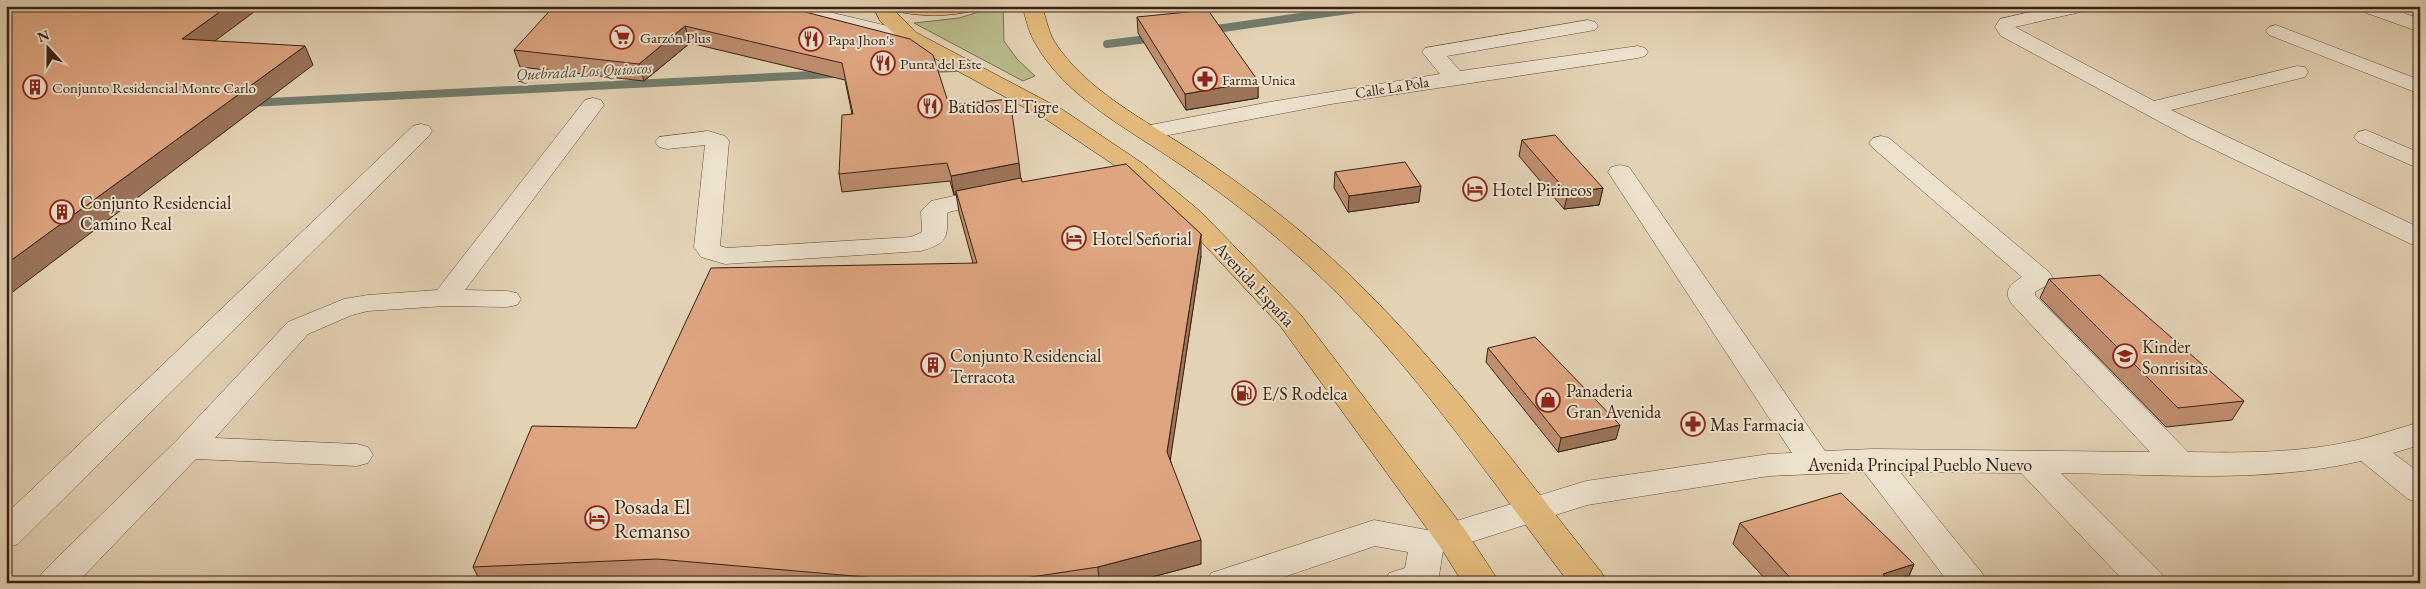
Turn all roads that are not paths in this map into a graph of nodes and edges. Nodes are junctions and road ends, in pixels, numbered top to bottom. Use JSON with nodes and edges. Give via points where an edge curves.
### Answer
{"nodes":[{"id":1,"x":778,"y":6,"type":"edge"},
{"id":2,"x":883,"y":6,"type":"edge"},
{"id":3,"x":899,"y":6,"type":"edge"},
{"id":4,"x":969,"y":6,"type":"edge"},
{"id":5,"x":1032,"y":6,"type":"edge"},
{"id":6,"x":2365,"y":6,"type":"edge"},
{"id":7,"x":2079,"y":7,"type":"edge"},
{"id":8,"x":1588,"y":26,"type":"dead end"},
{"id":9,"x":2420,"y":26,"type":"edge"},
{"id":10,"x":2276,"y":31,"type":"dead end"},
{"id":11,"x":910,"y":37,"type":"junction"},
{"id":12,"x":1432,"y":52,"type":"junction"},
{"id":13,"x":1638,"y":52,"type":"dead end"},
{"id":14,"x":1410,"y":56,"type":"dead end"},
{"id":15,"x":2297,"y":72,"type":"dead end"},
{"id":16,"x":1454,"y":77,"type":"junction"},
{"id":17,"x":2420,"y":88,"type":"edge"},
{"id":18,"x":593,"y":105,"type":"dead end"},
{"id":19,"x":2151,"y":108,"type":"junction"},
{"id":20,"x":422,"y":131,"type":"dead end"},
{"id":21,"x":1148,"y":132,"type":"junction"},
{"id":22,"x":2366,"y":137,"type":"dead end"},
{"id":23,"x":667,"y":142,"type":"dead end"},
{"id":24,"x":1881,"y":143,"type":"dead end"},
{"id":25,"x":2420,"y":162,"type":"edge"},
{"id":26,"x":1134,"y":168,"type":"junction"},
{"id":27,"x":1620,"y":172,"type":"dead end"},
{"id":28,"x":1106,"y":174,"type":"edge"},
{"id":29,"x":1019,"y":190,"type":"edge"},
{"id":30,"x":2420,"y":238,"type":"edge"},
{"id":31,"x":445,"y":298,"type":"junction"},
{"id":32,"x":507,"y":299,"type":"dead end"},
{"id":33,"x":2420,"y":433,"type":"edge"},
{"id":34,"x":188,"y":448,"type":"junction"},
{"id":35,"x":2366,"y":448,"type":"junction"},
{"id":36,"x":357,"y":455,"type":"dead end"},
{"id":37,"x":1873,"y":460,"type":"junction"},
{"id":38,"x":1816,"y":463,"type":"junction"},
{"id":39,"x":2031,"y":463,"type":"junction"},
{"id":40,"x":2180,"y":464,"type":"junction"},
{"id":41,"x":2420,"y":491,"type":"edge"},
{"id":42,"x":1532,"y":510,"type":"junction"},
{"id":43,"x":6,"y":535,"type":"edge"},
{"id":44,"x":1439,"y":540,"type":"junction"},
{"id":45,"x":55,"y":583,"type":"edge"},
{"id":46,"x":1224,"y":583,"type":"edge"},
{"id":47,"x":1402,"y":583,"type":"edge"},
{"id":48,"x":1482,"y":583,"type":"edge"},
{"id":49,"x":1589,"y":583,"type":"edge"},
{"id":50,"x":1969,"y":583,"type":"edge"},
{"id":51,"x":2148,"y":583,"type":"edge"}],
"edges":[{"from":1,"to":11,"type":"street"},
{"from":2,"to":11,"type":"main road","name":"Avenida España","via":[[887,17]]},
{"from":3,"to":4,"type":"main road","via":[[930,10]]},
{"from":5,"to":21,"type":"main road","via":[[1046,44],[1078,80]]},
{"from":6,"to":9,"type":"street"},
{"from":7,"to":19,"type":"street","via":[[2005,26],[2008,32]]},
{"from":8,"to":12,"type":"street"},
{"from":10,"to":17,"type":"street"},
{"from":11,"to":26,"type":"main road","name":"Avenida España","via":[[1055,115]]},
{"from":12,"to":14,"type":"street"},
{"from":12,"to":16,"type":"street"},
{"from":13,"to":16,"type":"street","name":"Calle La Pola"},
{"from":15,"to":19,"type":"street"},
{"from":16,"to":21,"type":"street","name":"Calle La Pola","via":[[1275,106]]},
{"from":18,"to":31,"type":"street"},
{"from":19,"to":30,"type":"street"},
{"from":20,"to":43,"type":"street"},
{"from":21,"to":42,"type":"main road","via":[[1258,209],[1328,270],[1404,349],[1496,460]]},
{"from":22,"to":25,"type":"street"},
{"from":23,"to":29,"type":"street","via":[[708,138],[717,141],[707,247],[725,256],[912,245],[935,235],[934,211],[940,206]]},
{"from":24,"to":40,"type":"street","via":[[2039,278],[2021,289],[2021,297]]},
{"from":26,"to":28,"type":"street"},
{"from":26,"to":44,"type":"main road","name":"Avenida España","via":[[1192,217],[1291,321]]},
{"from":27,"to":38,"type":"street"},
{"from":31,"to":32,"type":"street"},
{"from":31,"to":34,"type":"street","via":[[368,303],[344,308],[298,328]]},
{"from":33,"to":35,"type":"street","name":"Avenida Principal Pueblo Nuevo"},
{"from":34,"to":36,"type":"street"},
{"from":34,"to":45,"type":"street"},
{"from":35,"to":40,"type":"street","name":"Avenida Principal Pueblo Nuevo","via":[[2305,461]]},
{"from":35,"to":41,"type":"street"},
{"from":37,"to":38,"type":"street","name":"Avenida Principal Pueblo Nuevo"},
{"from":37,"to":39,"type":"street","name":"Avenida Principal Pueblo Nuevo"},
{"from":37,"to":50,"type":"street"},
{"from":38,"to":42,"type":"street","name":"Avenida Principal Pueblo Nuevo","via":[[1769,465],[1586,493]]},
{"from":39,"to":40,"type":"street","name":"Avenida Principal Pueblo Nuevo"},
{"from":39,"to":51,"type":"street"},
{"from":42,"to":44,"type":"street","name":"Avenida Principal Pueblo Nuevo"},
{"from":42,"to":49,"type":"main road"},
{"from":44,"to":46,"type":"street","via":[[1374,532]]},
{"from":44,"to":47,"type":"street","via":[[1421,576]]},
{"from":44,"to":48,"type":"main road","name":"Avenida España"}]}
